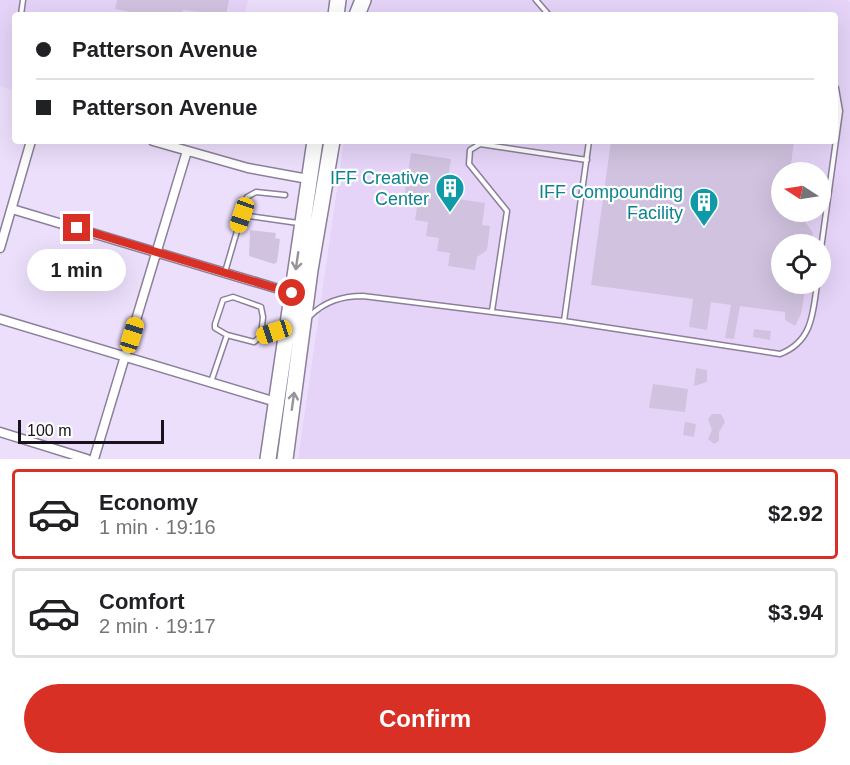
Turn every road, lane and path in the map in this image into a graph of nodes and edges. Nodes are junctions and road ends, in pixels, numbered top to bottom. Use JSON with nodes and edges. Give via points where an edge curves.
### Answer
{"nodes":[{"id":1,"x":536,"y":0,"type":"edge"},
{"id":2,"x":546,"y":12,"type":"edge"},
{"id":3,"x":838,"y":100,"type":"edge"},
{"id":4,"x":838,"y":126,"type":"edge"},
{"id":5,"x":30,"y":144,"type":"edge"},
{"id":6,"x":163,"y":144,"type":"edge"},
{"id":7,"x":314,"y":144,"type":"edge"},
{"id":8,"x":332,"y":144,"type":"edge"},
{"id":9,"x":589,"y":144,"type":"edge"},
{"id":10,"x":835,"y":144,"type":"edge"},
{"id":11,"x":187,"y":151,"type":"junction"},
{"id":12,"x":587,"y":160,"type":"junction"},
{"id":13,"x":308,"y":179,"type":"junction"},
{"id":14,"x":285,"y":195,"type":"dead end"},
{"id":15,"x":12,"y":209,"type":"junction"},
{"id":16,"x":242,"y":215,"type":"junction"},
{"id":17,"x":302,"y":223,"type":"junction"},
{"id":18,"x":823,"y":234,"type":"edge"},
{"id":19,"x":0,"y":248,"type":"edge"},
{"id":20,"x":157,"y":252,"type":"junction"},
{"id":21,"x":225,"y":272,"type":"junction"},
{"id":22,"x":292,"y":293,"type":"junction"},
{"id":23,"x":815,"y":294,"type":"edge"},
{"id":24,"x":492,"y":312,"type":"junction"},
{"id":25,"x":0,"y":319,"type":"edge"},
{"id":26,"x":564,"y":321,"type":"junction"},
{"id":27,"x":303,"y":323,"type":"junction"},
{"id":28,"x":287,"y":328,"type":"junction"},
{"id":29,"x":227,"y":335,"type":"junction"},
{"id":30,"x":261,"y":336,"type":"junction"},
{"id":31,"x":126,"y":356,"type":"junction"},
{"id":32,"x":211,"y":382,"type":"junction"},
{"id":33,"x":276,"y":402,"type":"junction"},
{"id":34,"x":0,"y":432,"type":"edge"},
{"id":35,"x":87,"y":459,"type":"edge"},
{"id":36,"x":94,"y":459,"type":"edge"},
{"id":37,"x":268,"y":459,"type":"edge"},
{"id":38,"x":285,"y":459,"type":"edge"}],
"edges":[{"from":1,"to":2,"type":"lane"},
{"from":3,"to":4,"type":"lane"},
{"from":5,"to":15,"type":"street"},
{"from":6,"to":11,"type":"street"},
{"from":7,"to":13,"type":"highway"},
{"from":8,"to":27,"type":"highway"},
{"from":9,"to":12,"type":"lane"},
{"from":10,"to":18,"type":"lane"},
{"from":11,"to":13,"type":"street"},
{"from":11,"to":20,"type":"street"},
{"from":12,"to":24,"type":"lane","via":[[480,144],[470,150],[470,164],[507,211]]},
{"from":12,"to":26,"type":"lane"},
{"from":13,"to":17,"type":"highway"},
{"from":14,"to":16,"type":"lane","via":[[251,193]]},
{"from":15,"to":19,"type":"street"},
{"from":15,"to":20,"type":"street"},
{"from":16,"to":17,"type":"lane"},
{"from":16,"to":21,"type":"lane"},
{"from":17,"to":22,"type":"highway","one_way":true},
{"from":20,"to":21,"type":"street"},
{"from":20,"to":31,"type":"street"},
{"from":21,"to":22,"type":"street"},
{"from":22,"to":28,"type":"highway"},
{"from":23,"to":26,"type":"lane","via":[[809,330],[796,346],[780,354]]},
{"from":24,"to":26,"type":"lane"},
{"from":24,"to":27,"type":"lane","via":[[344,296],[315,311]]},
{"from":25,"to":31,"type":"street"},
{"from":38,"to":27,"type":"highway","one_way":true},
{"from":28,"to":30,"type":"lane"},
{"from":28,"to":33,"type":"highway"},
{"from":29,"to":30,"type":"lane","via":[[254,342]]},
{"from":29,"to":30,"type":"lane","via":[[214,324],[226,297],[261,307]]},
{"from":29,"to":32,"type":"lane"},
{"from":31,"to":32,"type":"street"},
{"from":31,"to":36,"type":"street"},
{"from":32,"to":33,"type":"street"},
{"from":33,"to":37,"type":"highway"},
{"from":34,"to":35,"type":"street"}]}
